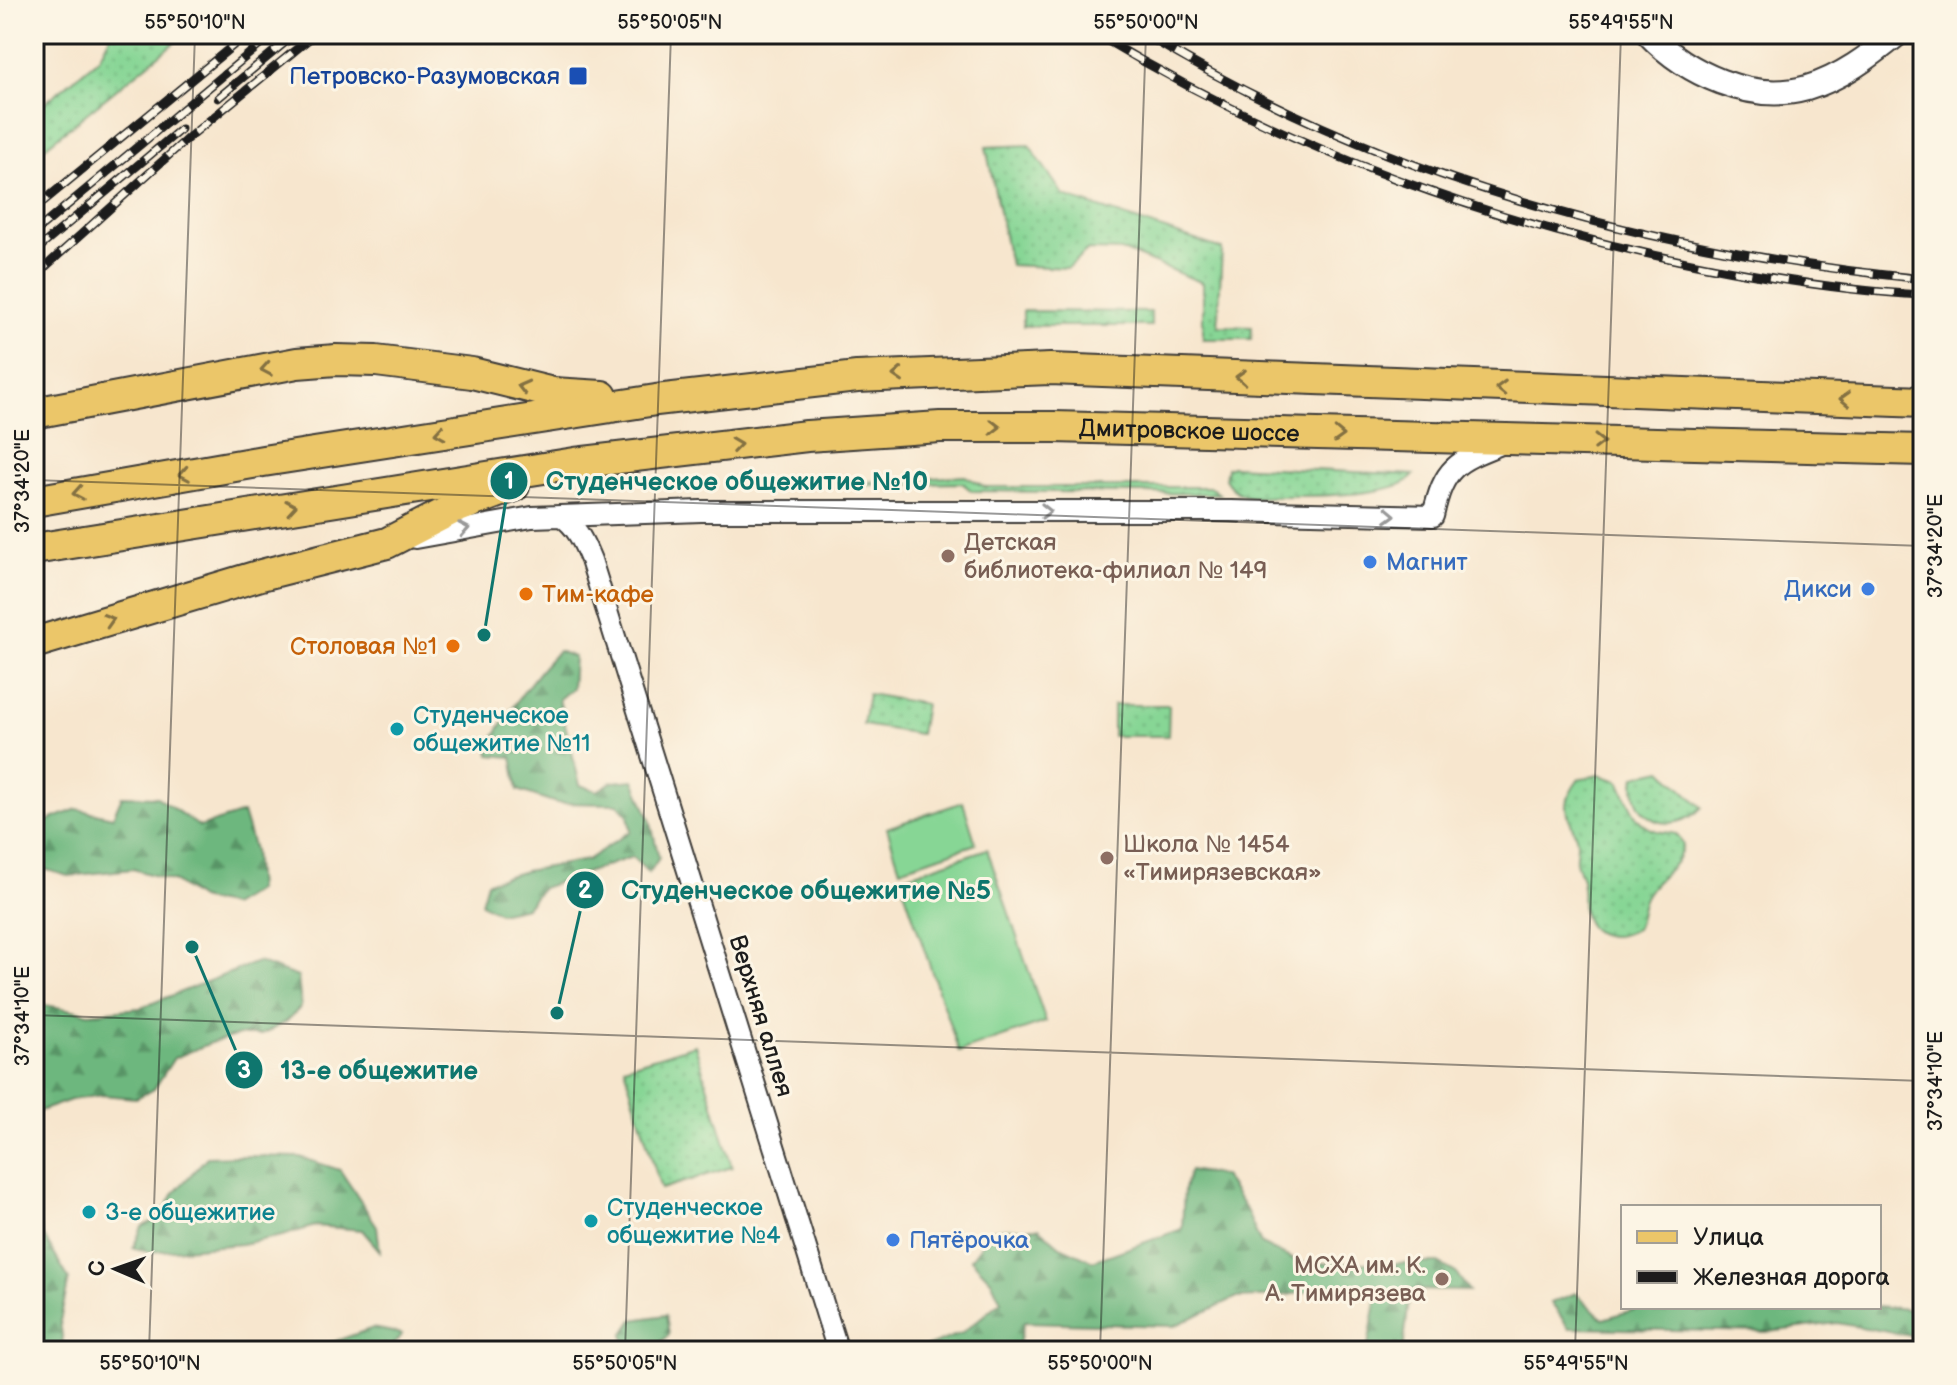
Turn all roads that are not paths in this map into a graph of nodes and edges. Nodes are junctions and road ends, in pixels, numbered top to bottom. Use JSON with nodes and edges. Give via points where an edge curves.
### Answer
{"nodes":[{"id":1,"x":1649,"y":34,"type":"edge"},
{"id":2,"x":1897,"y":34,"type":"edge"},
{"id":3,"x":656,"y":400,"type":"junction"},
{"id":4,"x":1923,"y":402,"type":"edge"},
{"id":5,"x":34,"y":413,"type":"edge"},
{"id":6,"x":1511,"y":440,"type":"junction"},
{"id":7,"x":1923,"y":450,"type":"edge"},
{"id":8,"x":575,"y":463,"type":"junction"},
{"id":9,"x":34,"y":501,"type":"edge"},
{"id":10,"x":604,"y":514,"type":"junction"},
{"id":11,"x":561,"y":516,"type":"junction"},
{"id":12,"x":387,"y":543,"type":"junction"},
{"id":13,"x":34,"y":549,"type":"edge"},
{"id":14,"x":591,"y":560,"type":"junction"},
{"id":15,"x":34,"y":643,"type":"edge"},
{"id":16,"x":838,"y":1351,"type":"edge"}],
"edges":[{"from":1,"to":2,"type":"street","via":[[1689,67],[1720,82],[1772,91],[1806,88],[1835,76]]},
{"from":4,"to":3,"type":"main road","one_way":true,"via":[[1050,369],[857,377]]},
{"from":3,"to":5,"type":"main road","one_way":true,"via":[[553,393],[472,373],[336,360]]},
{"from":3,"to":9,"type":"main road","one_way":true},
{"from":6,"to":7,"type":"main road","name":"Дмитровское шоссе","one_way":true},
{"from":8,"to":6,"type":"main road","name":"Дмитровское шоссе","one_way":true,"via":[[807,436],[940,427]]},
{"from":10,"to":6,"type":"street","one_way":true,"via":[[1231,511],[1433,516],[1448,473],[1468,457]]},
{"from":8,"to":12,"type":"main road","via":[[453,509]]},
{"from":13,"to":8,"type":"main road","name":"Дмитровское шоссе","one_way":true},
{"from":10,"to":11,"type":"street"},
{"from":10,"to":14,"type":"street","via":[[591,539]]},
{"from":12,"to":11,"type":"street","one_way":true},
{"from":11,"to":14,"type":"street","name":"Верхняя аллея","via":[[576,530]]},
{"from":15,"to":12,"type":"main road","one_way":true},
{"from":14,"to":16,"type":"street","name":"Верхняя аллея"}]}
